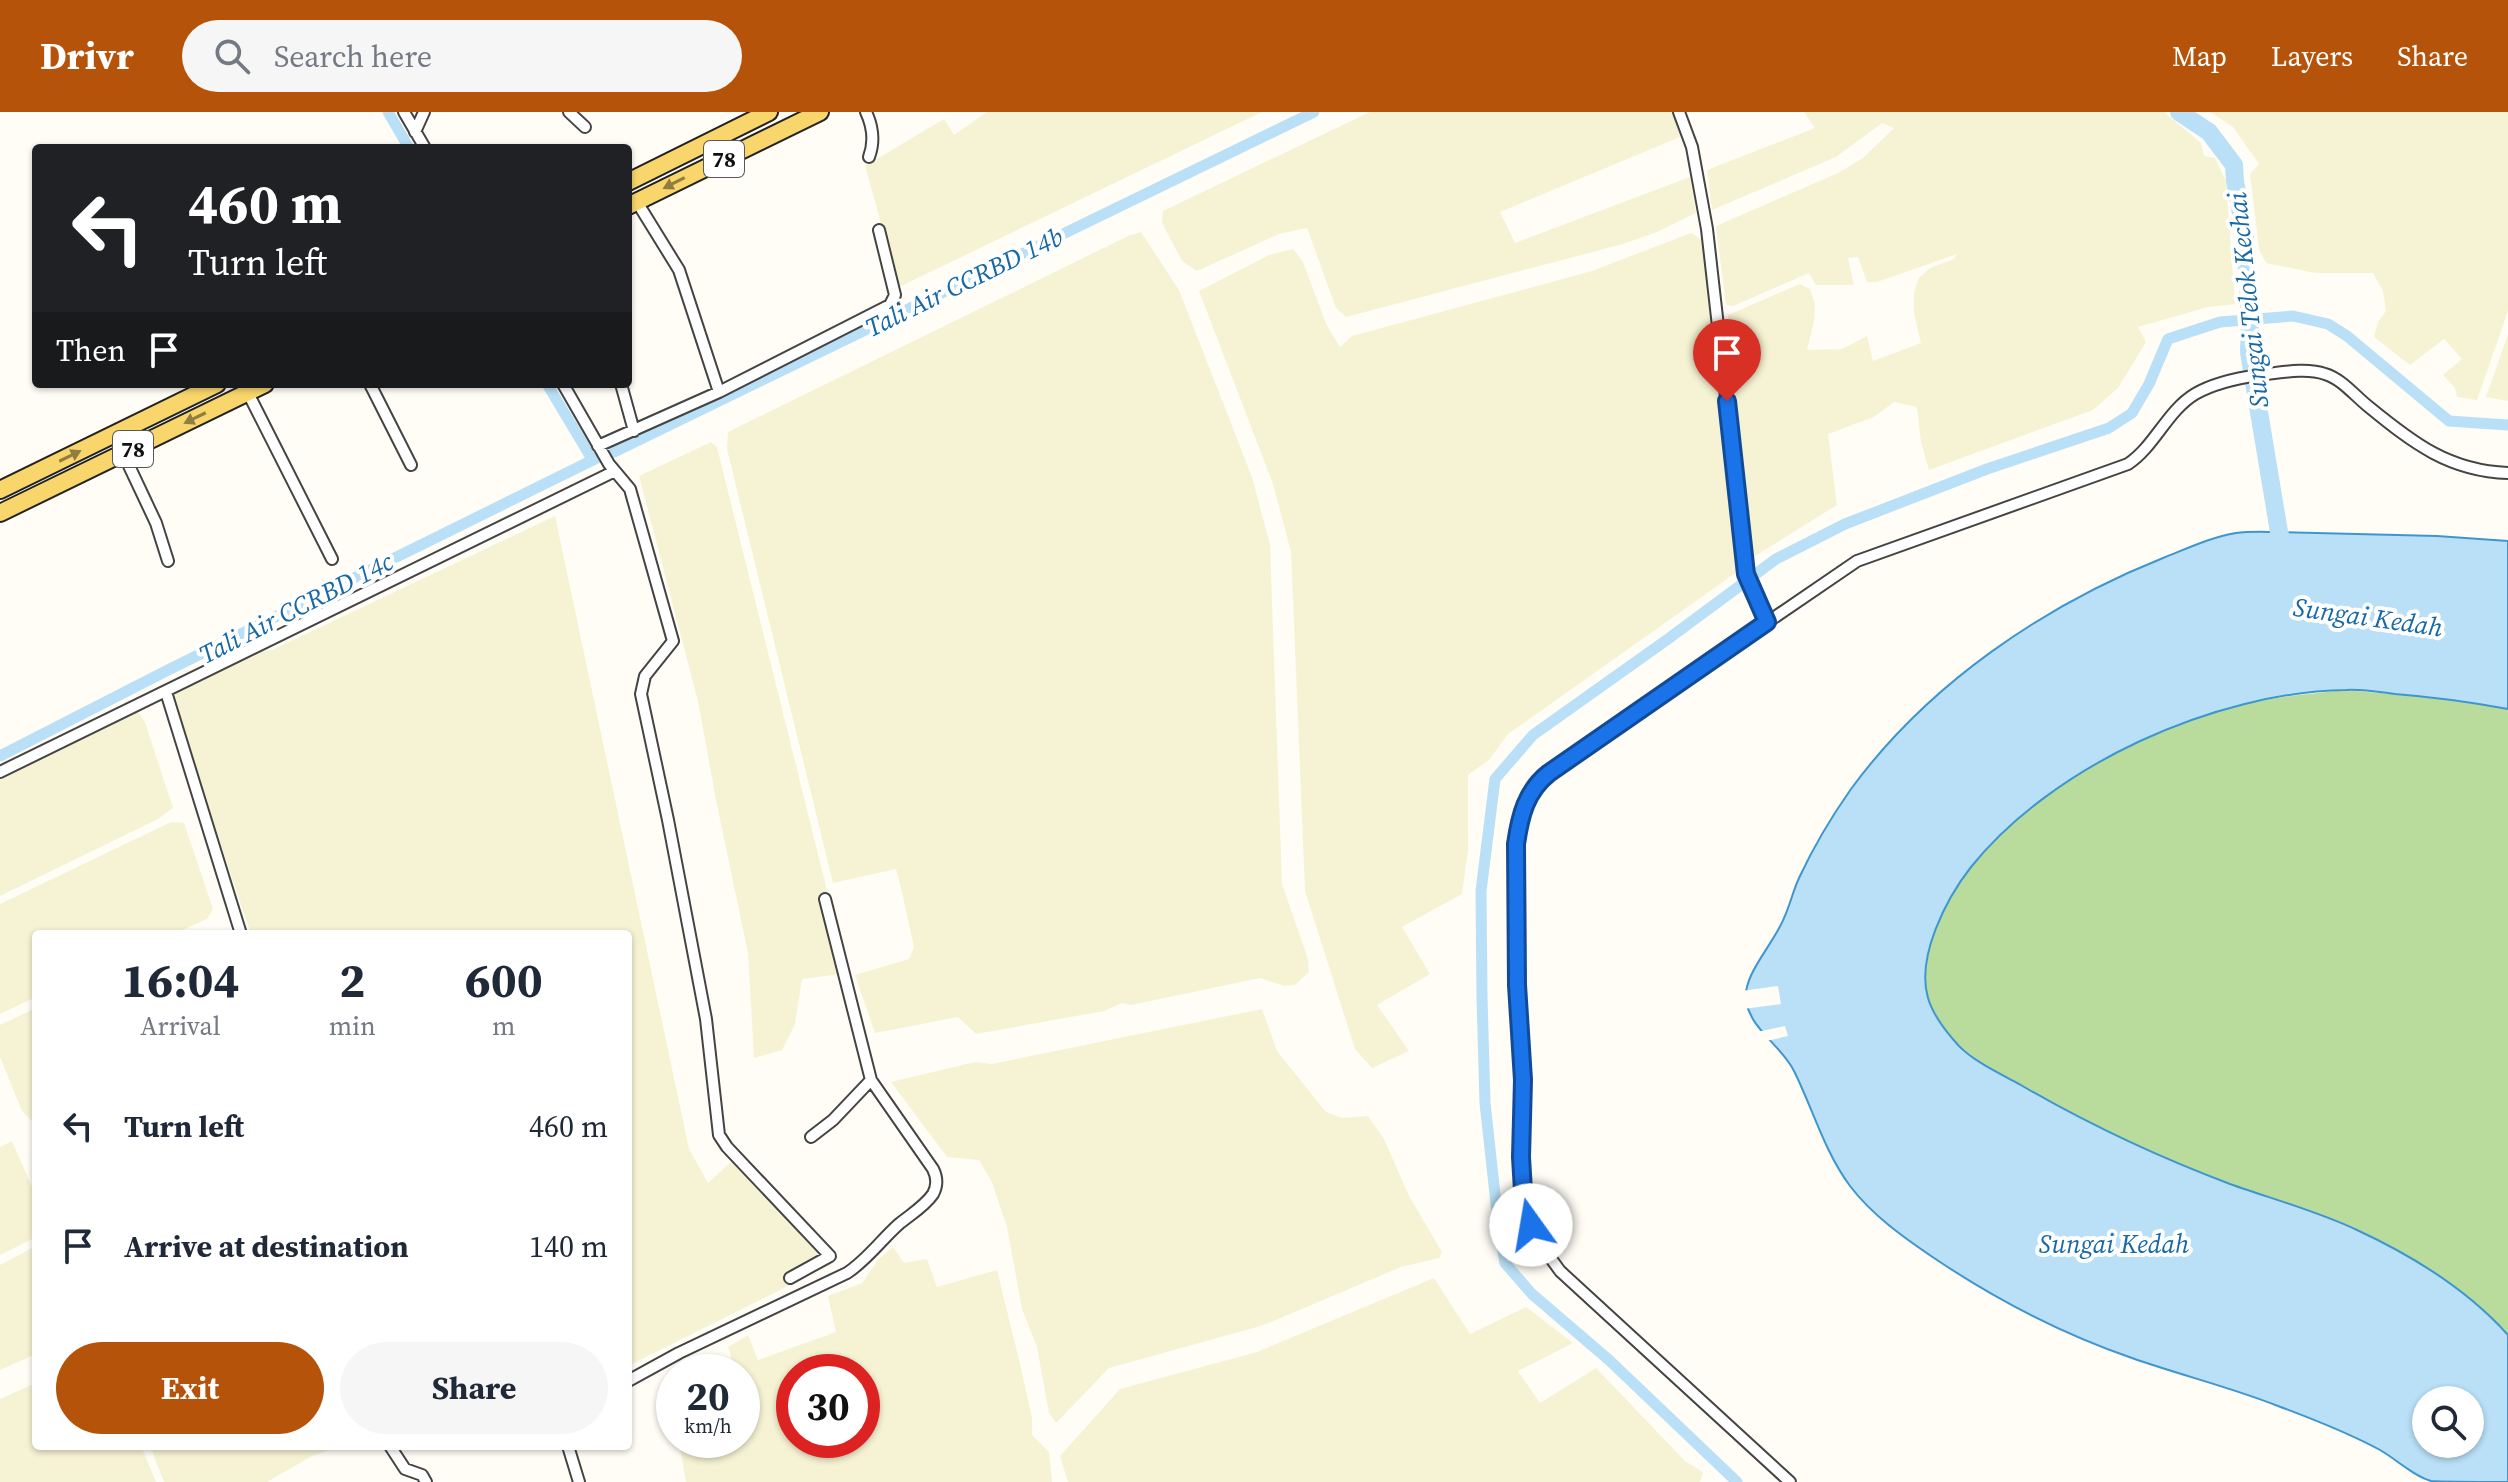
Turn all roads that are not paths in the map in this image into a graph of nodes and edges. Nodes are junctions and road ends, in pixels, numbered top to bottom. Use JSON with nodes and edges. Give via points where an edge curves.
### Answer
{"nodes":[{"id":1,"x":404,"y":112,"type":"edge"},
{"id":2,"x":424,"y":112,"type":"edge"},
{"id":3,"x":569,"y":112,"type":"edge"},
{"id":4,"x":769,"y":112,"type":"edge"},
{"id":5,"x":820,"y":112,"type":"edge"},
{"id":6,"x":866,"y":112,"type":"edge"},
{"id":7,"x":1679,"y":112,"type":"edge"},
{"id":8,"x":585,"y":127,"type":"dead end"},
{"id":9,"x":415,"y":132,"type":"junction"},
{"id":10,"x":422,"y":144,"type":"edge"},
{"id":11,"x":869,"y":157,"type":"dead end"},
{"id":12,"x":632,"y":180,"type":"edge"},
{"id":13,"x":633,"y":204,"type":"edge"},
{"id":14,"x":879,"y":230,"type":"dead end"},
{"id":15,"x":209,"y":388,"type":"edge"},
{"id":16,"x":257,"y":388,"type":"edge"},
{"id":17,"x":372,"y":388,"type":"edge"},
{"id":18,"x":565,"y":388,"type":"edge"},
{"id":19,"x":622,"y":388,"type":"edge"},
{"id":20,"x":719,"y":392,"type":"junction"},
{"id":21,"x":248,"y":393,"type":"junction"},
{"id":22,"x":634,"y":431,"type":"junction"},
{"id":23,"x":600,"y":448,"type":"junction"},
{"id":24,"x":123,"y":453,"type":"junction"},
{"id":25,"x":411,"y":465,"type":"dead end"},
{"id":26,"x":612,"y":468,"type":"junction"},
{"id":27,"x":2508,"y":473,"type":"edge"},
{"id":28,"x":0,"y":491,"type":"edge"},
{"id":29,"x":0,"y":513,"type":"edge"},
{"id":30,"x":332,"y":559,"type":"dead end"},
{"id":31,"x":168,"y":561,"type":"dead end"},
{"id":32,"x":1767,"y":622,"type":"junction"},
{"id":33,"x":166,"y":692,"type":"junction"},
{"id":34,"x":0,"y":772,"type":"edge"},
{"id":35,"x":825,"y":899,"type":"dead end"},
{"id":36,"x":240,"y":930,"type":"edge"},
{"id":37,"x":871,"y":1080,"type":"junction"},
{"id":38,"x":811,"y":1137,"type":"dead end"},
{"id":39,"x":790,"y":1278,"type":"dead end"},
{"id":40,"x":632,"y":1379,"type":"edge"},
{"id":41,"x":393,"y":1450,"type":"edge"},
{"id":42,"x":569,"y":1450,"type":"edge"},
{"id":43,"x":426,"y":1482,"type":"edge"},
{"id":44,"x":579,"y":1482,"type":"edge"},
{"id":45,"x":1790,"y":1482,"type":"edge"}],
"edges":[{"from":1,"to":9,"type":"street"},
{"from":2,"to":9,"type":"street"},
{"from":3,"to":8,"type":"street"},
{"from":4,"to":12,"type":"main road","number":"78"},
{"from":5,"to":13,"type":"main road","number":"78","one_way":true},
{"from":6,"to":11,"type":"street","via":[[874,145]]},
{"from":7,"to":32,"type":"street","via":[[1692,147],[1707,229],[1746,574]]},
{"from":9,"to":10,"type":"street"},
{"from":13,"to":20,"type":"street","via":[[679,270]]},
{"from":14,"to":20,"type":"street","via":[[894,288],[892,303]]},
{"from":28,"to":15,"type":"main road","number":"78","one_way":true},
{"from":16,"to":21,"type":"main road","number":"78"},
{"from":17,"to":25,"type":"street"},
{"from":18,"to":23,"type":"street"},
{"from":19,"to":22,"type":"street"},
{"from":20,"to":22,"type":"street"},
{"from":21,"to":24,"type":"main road","number":"78","one_way":true},
{"from":21,"to":30,"type":"street"},
{"from":22,"to":23,"type":"street"},
{"from":23,"to":26,"type":"street"},
{"from":24,"to":29,"type":"main road","number":"78"},
{"from":24,"to":31,"type":"street"},
{"from":26,"to":33,"type":"street"},
{"from":26,"to":39,"type":"street","via":[[630,489],[673,641],[645,676],[641,694],[706,1019],[719,1135],[830,1256]]},
{"from":27,"to":32,"type":"street","via":[[2464,467],[2432,454],[2328,374],[2303,371],[2241,378],[2192,396],[2143,454],[2128,464],[1857,561]]},
{"from":28,"to":29,"type":"main road","via":[[10,500]]},
{"from":32,"to":45,"type":"street","via":[[1567,759],[1540,780],[1526,800],[1516,844],[1521,1157],[1526,1211],[1560,1271]]},
{"from":33,"to":34,"type":"street"},
{"from":33,"to":36,"type":"street"},
{"from":35,"to":37,"type":"street"},
{"from":37,"to":38,"type":"street"},
{"from":37,"to":40,"type":"street","via":[[936,1176],[931,1196],[847,1273]]},
{"from":41,"to":43,"type":"street","via":[[405,1469]]},
{"from":42,"to":44,"type":"street"}]}
